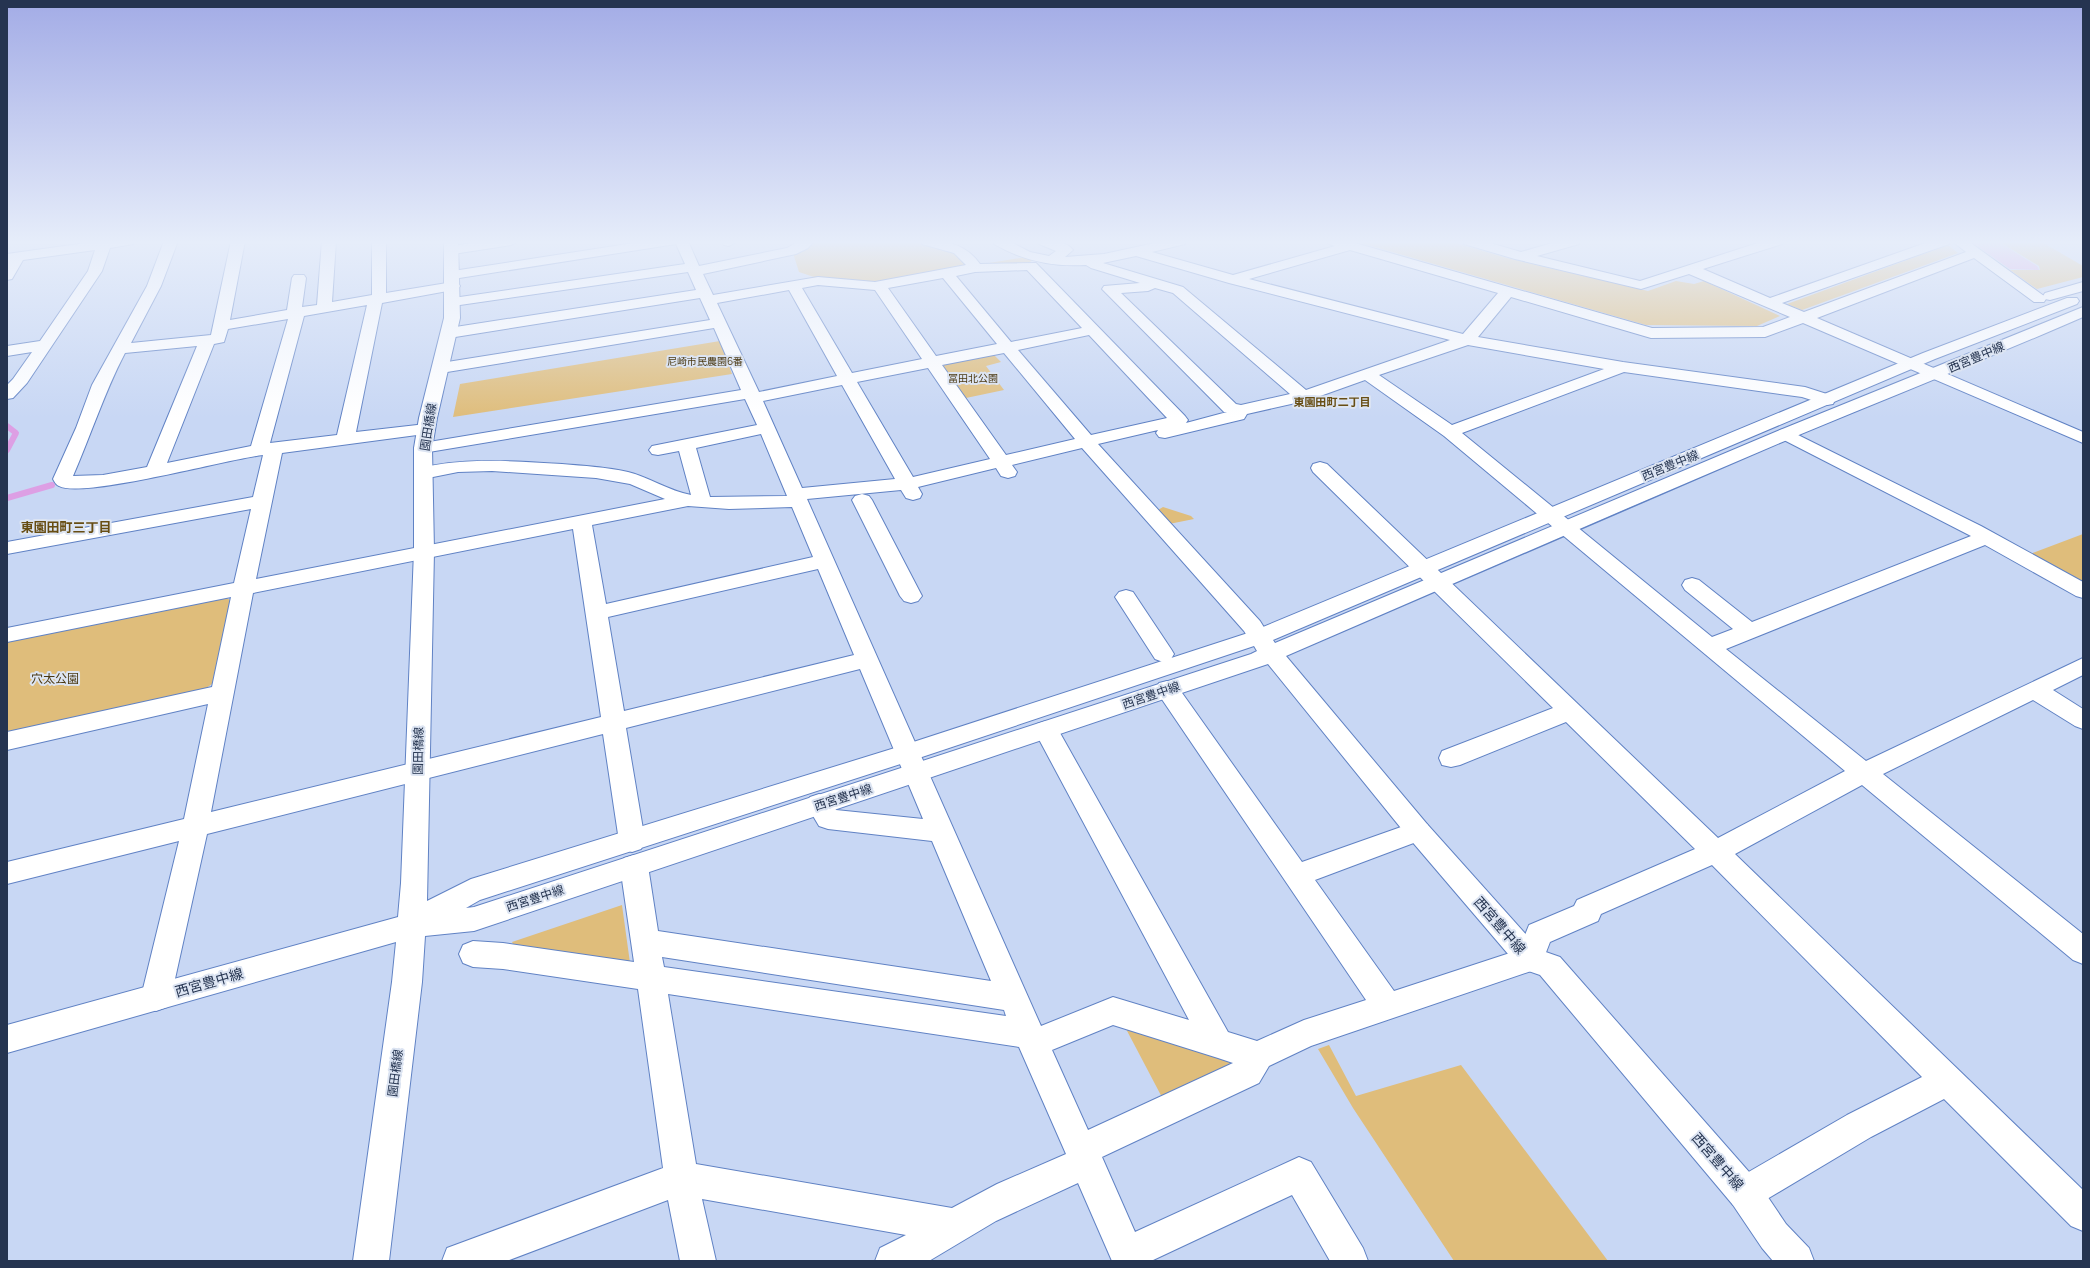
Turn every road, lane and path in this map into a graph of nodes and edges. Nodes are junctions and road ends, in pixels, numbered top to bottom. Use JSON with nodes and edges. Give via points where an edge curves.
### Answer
{"nodes":[{"id":1,"x":75,"y":300,"type":"edge"},
{"id":2,"x":146,"y":300,"type":"edge"},
{"id":3,"x":225,"y":300,"type":"edge"},
{"id":4,"x":297,"y":300,"type":"edge"},
{"id":5,"x":325,"y":300,"type":"edge"},
{"id":6,"x":364,"y":300,"type":"edge"},
{"id":7,"x":377,"y":300,"type":"edge"},
{"id":8,"x":452,"y":300,"type":"edge"},
{"id":9,"x":677,"y":300,"type":"edge"},
{"id":10,"x":708,"y":300,"type":"edge"},
{"id":11,"x":802,"y":300,"type":"edge"},
{"id":12,"x":889,"y":300,"type":"edge"},
{"id":13,"x":969,"y":300,"type":"edge"},
{"id":14,"x":1064,"y":300,"type":"edge"},
{"id":15,"x":1120,"y":300,"type":"edge"},
{"id":16,"x":1190,"y":300,"type":"edge"},
{"id":17,"x":1312,"y":300,"type":"edge"},
{"id":18,"x":1500,"y":300,"type":"edge"},
{"id":19,"x":1536,"y":300,"type":"edge"},
{"id":20,"x":1762,"y":300,"type":"edge"},
{"id":21,"x":1777,"y":300,"type":"edge"},
{"id":22,"x":1850,"y":300,"type":"edge"},
{"id":23,"x":2036,"y":300,"type":"edge"},
{"id":24,"x":2075,"y":300,"type":"edge"},
{"id":25,"x":1769,"y":303,"type":"junction"},
{"id":26,"x":324,"y":307,"type":"junction"},
{"id":27,"x":296,"y":312,"type":"junction"},
{"id":28,"x":2083,"y":312,"type":"edge"},
{"id":29,"x":1803,"y":318,"type":"junction"},
{"id":30,"x":2083,"y":322,"type":"edge"},
{"id":31,"x":719,"y":323,"type":"junction"},
{"id":32,"x":220,"y":326,"type":"junction"},
{"id":33,"x":1093,"y":330,"type":"junction"},
{"id":34,"x":449,"y":333,"type":"junction"},
{"id":35,"x":1467,"y":340,"type":"junction"},
{"id":36,"x":207,"y":341,"type":"junction"},
{"id":37,"x":2012,"y":342,"type":"junction"},
{"id":38,"x":45,"y":345,"type":"junction"},
{"id":39,"x":1956,"y":346,"type":"junction"},
{"id":40,"x":1008,"y":347,"type":"junction"},
{"id":41,"x":119,"y":349,"type":"junction"},
{"id":42,"x":7,"y":351,"type":"edge"},
{"id":43,"x":932,"y":362,"type":"junction"},
{"id":44,"x":1910,"y":364,"type":"junction"},
{"id":45,"x":1623,"y":367,"type":"junction"},
{"id":46,"x":441,"y":368,"type":"junction"},
{"id":47,"x":1366,"y":374,"type":"junction"},
{"id":48,"x":1933,"y":374,"type":"junction"},
{"id":49,"x":847,"y":380,"type":"junction"},
{"id":50,"x":13,"y":384,"type":"edge"},
{"id":51,"x":7,"y":394,"type":"edge"},
{"id":52,"x":752,"y":395,"type":"junction"},
{"id":53,"x":1303,"y":396,"type":"junction"},
{"id":54,"x":1827,"y":400,"type":"junction"},
{"id":55,"x":1241,"y":410,"type":"junction"},
{"id":56,"x":1182,"y":424,"type":"junction"},
{"id":57,"x":767,"y":428,"type":"junction"},
{"id":58,"x":1450,"y":432,"type":"junction"},
{"id":59,"x":1786,"y":434,"type":"junction"},
{"id":60,"x":344,"y":438,"type":"junction"},
{"id":61,"x":425,"y":438,"type":"junction"},
{"id":62,"x":2083,"y":438,"type":"edge"},
{"id":63,"x":686,"y":444,"type":"junction"},
{"id":64,"x":1090,"y":447,"type":"junction"},
{"id":65,"x":267,"y":448,"type":"junction"},
{"id":66,"x":658,"y":450,"type":"dead end"},
{"id":67,"x":1004,"y":467,"type":"junction"},
{"id":68,"x":1320,"y":468,"type":"dead end"},
{"id":69,"x":154,"y":472,"type":"junction"},
{"id":70,"x":423,"y":473,"type":"junction"},
{"id":71,"x":910,"y":489,"type":"junction"},
{"id":72,"x":695,"y":500,"type":"junction"},
{"id":73,"x":797,"y":500,"type":"junction"},
{"id":74,"x":862,"y":500,"type":"junction"},
{"id":75,"x":262,"y":501,"type":"junction"},
{"id":76,"x":582,"y":521,"type":"junction"},
{"id":77,"x":1558,"y":522,"type":"junction"},
{"id":78,"x":1987,"y":537,"type":"junction"},
{"id":79,"x":7,"y":548,"type":"edge"},
{"id":80,"x":424,"y":551,"type":"junction"},
{"id":81,"x":824,"y":561,"type":"junction"},
{"id":82,"x":1431,"y":575,"type":"junction"},
{"id":83,"x":1692,"y":585,"type":"dead end"},
{"id":84,"x":243,"y":588,"type":"junction"},
{"id":85,"x":2083,"y":591,"type":"edge"},
{"id":86,"x":911,"y":596,"type":"dead end"},
{"id":87,"x":1126,"y":597,"type":"dead end"},
{"id":88,"x":596,"y":613,"type":"junction"},
{"id":89,"x":1749,"y":631,"type":"junction"},
{"id":90,"x":7,"y":635,"type":"edge"},
{"id":91,"x":1265,"y":645,"type":"junction"},
{"id":92,"x":1709,"y":647,"type":"junction"},
{"id":93,"x":1163,"y":654,"type":"dead end"},
{"id":94,"x":866,"y":660,"type":"junction"},
{"id":95,"x":2083,"y":666,"type":"edge"},
{"id":96,"x":1167,"y":689,"type":"junction"},
{"id":97,"x":2034,"y":690,"type":"junction"},
{"id":98,"x":222,"y":693,"type":"junction"},
{"id":99,"x":1569,"y":711,"type":"junction"},
{"id":100,"x":2083,"y":720,"type":"edge"},
{"id":101,"x":613,"y":723,"type":"junction"},
{"id":102,"x":1046,"y":730,"type":"junction"},
{"id":103,"x":7,"y":741,"type":"edge"},
{"id":104,"x":1451,"y":758,"type":"dead end"},
{"id":105,"x":912,"y":763,"type":"junction"},
{"id":106,"x":418,"y":771,"type":"junction"},
{"id":107,"x":1863,"y":773,"type":"junction"},
{"id":108,"x":819,"y":804,"type":"junction"},
{"id":109,"x":197,"y":826,"type":"junction"},
{"id":110,"x":940,"y":831,"type":"junction"},
{"id":111,"x":1418,"y":831,"type":"junction"},
{"id":112,"x":1715,"y":852,"type":"junction"},
{"id":113,"x":633,"y":853,"type":"junction"},
{"id":114,"x":7,"y":873,"type":"edge"},
{"id":115,"x":1296,"y":876,"type":"junction"},
{"id":116,"x":412,"y":925,"type":"junction"},
{"id":117,"x":646,"y":942,"type":"junction"},
{"id":118,"x":2083,"y":951,"type":"edge"},
{"id":119,"x":473,"y":954,"type":"dead end"},
{"id":120,"x":1530,"y":959,"type":"junction"},
{"id":121,"x":832,"y":970,"type":"junction"},
{"id":122,"x":652,"y":980,"type":"junction"},
{"id":123,"x":156,"y":997,"type":"junction"},
{"id":124,"x":1013,"y":998,"type":"junction"},
{"id":125,"x":822,"y":1004,"type":"junction"},
{"id":126,"x":1387,"y":1006,"type":"junction"},
{"id":127,"x":1031,"y":1038,"type":"junction"},
{"id":128,"x":7,"y":1039,"type":"edge"},
{"id":129,"x":1218,"y":1044,"type":"junction"},
{"id":130,"x":1258,"y":1056,"type":"junction"},
{"id":131,"x":1946,"y":1081,"type":"junction"},
{"id":132,"x":1084,"y":1156,"type":"junction"},
{"id":133,"x":681,"y":1178,"type":"junction"},
{"id":134,"x":1745,"y":1193,"type":"junction"},
{"id":135,"x":2083,"y":1214,"type":"edge"},
{"id":136,"x":954,"y":1226,"type":"junction"},
{"id":137,"x":1129,"y":1258,"type":"edge"},
{"id":138,"x":371,"y":1261,"type":"edge"},
{"id":139,"x":460,"y":1261,"type":"edge"},
{"id":140,"x":698,"y":1261,"type":"edge"},
{"id":141,"x":893,"y":1261,"type":"edge"},
{"id":142,"x":1350,"y":1261,"type":"edge"},
{"id":143,"x":1796,"y":1261,"type":"edge"}],
"edges":[{"from":1,"to":38,"type":"street"},
{"from":2,"to":41,"type":"street"},
{"from":3,"to":32,"type":"street"},
{"from":4,"to":27,"type":"street"},
{"from":5,"to":26,"type":"street"},
{"from":6,"to":26,"type":"street"},
{"from":7,"to":60,"type":"street"},
{"from":8,"to":34,"type":"street","name":"園田橋線"},
{"from":9,"to":34,"type":"street"},
{"from":10,"to":31,"type":"street"},
{"from":11,"to":49,"type":"street"},
{"from":12,"to":43,"type":"street"},
{"from":13,"to":40,"type":"street"},
{"from":14,"to":33,"type":"street"},
{"from":15,"to":55,"type":"street","via":[[1230,408]]},
{"from":16,"to":53,"type":"street"},
{"from":17,"to":35,"type":"street"},
{"from":18,"to":35,"type":"street"},
{"from":19,"to":29,"type":"street","via":[[1651,333],[1765,332]]},
{"from":20,"to":25,"type":"street"},
{"from":21,"to":25,"type":"street"},
{"from":22,"to":29,"type":"street"},
{"from":23,"to":39,"type":"street","via":[[2011,310]]},
{"from":24,"to":39,"type":"street","name":"西宮豊中線"},
{"from":25,"to":29,"type":"street"},
{"from":26,"to":27,"type":"street"},
{"from":27,"to":32,"type":"street"},
{"from":27,"to":65,"type":"street"},
{"from":28,"to":37,"type":"street","name":"西宮豊中線"},
{"from":29,"to":44,"type":"street"},
{"from":30,"to":37,"type":"street","via":[[2045,338]]},
{"from":31,"to":46,"type":"street"},
{"from":31,"to":52,"type":"street"},
{"from":32,"to":36,"type":"street","via":[[218,339]]},
{"from":33,"to":40,"type":"street"},
{"from":33,"to":56,"type":"street"},
{"from":34,"to":46,"type":"street","name":"園田橋線"},
{"from":35,"to":45,"type":"street"},
{"from":35,"to":47,"type":"street"},
{"from":36,"to":41,"type":"street"},
{"from":36,"to":69,"type":"street"},
{"from":37,"to":48,"type":"street","name":"西宮豊中線"},
{"from":38,"to":42,"type":"street"},
{"from":38,"to":50,"type":"street"},
{"from":39,"to":44,"type":"street","name":"西宮豊中線"},
{"from":40,"to":43,"type":"street"},
{"from":40,"to":64,"type":"street"},
{"from":41,"to":69,"type":"street","via":[[100,385],[85,428],[62,479],[68,483],[103,481]]},
{"from":43,"to":49,"type":"street"},
{"from":43,"to":67,"type":"street"},
{"from":44,"to":48,"type":"street"},
{"from":44,"to":54,"type":"street","name":"西宮豊中線"},
{"from":45,"to":54,"type":"street","via":[[1805,392]]},
{"from":45,"to":58,"type":"street"},
{"from":46,"to":61,"type":"street","name":"園田橋線"},
{"from":47,"to":53,"type":"street"},
{"from":47,"to":58,"type":"street"},
{"from":48,"to":59,"type":"street","name":"西宮豊中線"},
{"from":48,"to":62,"type":"street"},
{"from":49,"to":52,"type":"street"},
{"from":49,"to":71,"type":"street"},
{"from":50,"to":51,"type":"street"},
{"from":52,"to":57,"type":"street"},
{"from":52,"to":61,"type":"street"},
{"from":53,"to":55,"type":"street"},
{"from":54,"to":77,"type":"street","name":"西宮豊中線"},
{"from":55,"to":56,"type":"street","via":[[1238,415]]},
{"from":56,"to":64,"type":"street","via":[[1100,449]]},
{"from":57,"to":63,"type":"street"},
{"from":57,"to":73,"type":"street"},
{"from":58,"to":77,"type":"street"},
{"from":59,"to":77,"type":"street","name":"西宮豊中線"},
{"from":59,"to":78,"type":"street"},
{"from":60,"to":61,"type":"street"},
{"from":60,"to":65,"type":"street"},
{"from":61,"to":70,"type":"street","name":"園田橋線"},
{"from":63,"to":66,"type":"street"},
{"from":63,"to":72,"type":"street"},
{"from":64,"to":67,"type":"street"},
{"from":64,"to":91,"type":"street","via":[[1252,626]]},
{"from":65,"to":69,"type":"street"},
{"from":65,"to":75,"type":"street"},
{"from":67,"to":71,"type":"street"},
{"from":68,"to":82,"type":"street"},
{"from":70,"to":72,"type":"street","via":[[443,468],[478,465],[599,473],[637,480]]},
{"from":70,"to":80,"type":"street","name":"園田橋線"},
{"from":71,"to":73,"type":"street"},
{"from":71,"to":74,"type":"street"},
{"from":72,"to":73,"type":"street"},
{"from":72,"to":76,"type":"street"},
{"from":73,"to":74,"type":"street"},
{"from":73,"to":81,"type":"street"},
{"from":74,"to":86,"type":"street"},
{"from":75,"to":79,"type":"street"},
{"from":75,"to":84,"type":"street"},
{"from":76,"to":80,"type":"street"},
{"from":76,"to":88,"type":"street"},
{"from":77,"to":82,"type":"street","name":"西宮豊中線"},
{"from":77,"to":92,"type":"street"},
{"from":78,"to":85,"type":"street"},
{"from":78,"to":89,"type":"street"},
{"from":80,"to":84,"type":"street"},
{"from":80,"to":106,"type":"street","name":"園田橋線"},
{"from":81,"to":88,"type":"street"},
{"from":81,"to":94,"type":"street"},
{"from":82,"to":91,"type":"street","name":"西宮豊中線"},
{"from":82,"to":99,"type":"street"},
{"from":83,"to":89,"type":"street"},
{"from":84,"to":90,"type":"street"},
{"from":84,"to":98,"type":"street"},
{"from":87,"to":93,"type":"street"},
{"from":88,"to":101,"type":"street"},
{"from":89,"to":92,"type":"street"},
{"from":91,"to":96,"type":"street","name":"西宮豊中線"},
{"from":91,"to":105,"type":"street","name":"西宮豊中線"},
{"from":91,"to":111,"type":"street","name":"西宮豊中線"},
{"from":92,"to":107,"type":"street"},
{"from":94,"to":101,"type":"street"},
{"from":94,"to":105,"type":"street"},
{"from":95,"to":97,"type":"street"},
{"from":96,"to":102,"type":"street","name":"西宮豊中線"},
{"from":96,"to":115,"type":"street"},
{"from":97,"to":100,"type":"street"},
{"from":97,"to":107,"type":"street"},
{"from":98,"to":103,"type":"street"},
{"from":98,"to":109,"type":"street"},
{"from":99,"to":104,"type":"street"},
{"from":99,"to":112,"type":"street"},
{"from":101,"to":106,"type":"street"},
{"from":101,"to":113,"type":"street"},
{"from":102,"to":105,"type":"street","name":"西宮豊中線"},
{"from":102,"to":129,"type":"street"},
{"from":105,"to":108,"type":"street","name":"西宮豊中線"},
{"from":105,"to":110,"type":"street"},
{"from":105,"to":113,"type":"street","name":"西宮豊中線"},
{"from":106,"to":109,"type":"street"},
{"from":106,"to":116,"type":"street","name":"園田橋線"},
{"from":107,"to":112,"type":"street"},
{"from":107,"to":118,"type":"street"},
{"from":108,"to":110,"type":"street","via":[[828,819]]},
{"from":108,"to":113,"type":"street","name":"西宮豊中線"},
{"from":109,"to":114,"type":"street"},
{"from":109,"to":123,"type":"street"},
{"from":110,"to":124,"type":"street"},
{"from":111,"to":115,"type":"street"},
{"from":111,"to":120,"type":"street","name":"西宮豊中線"},
{"from":112,"to":120,"type":"street","via":[[1587,908],[1588,913],[1539,934]]},
{"from":112,"to":131,"type":"street"},
{"from":113,"to":116,"type":"street","name":"西宮豊中線","via":[[474,919]]},
{"from":113,"to":117,"type":"street"},
{"from":115,"to":126,"type":"street"},
{"from":116,"to":123,"type":"street","name":"西宮豊中線"},
{"from":116,"to":138,"type":"street","name":"園田橋線"},
{"from":117,"to":121,"type":"street"},
{"from":117,"to":122,"type":"street"},
{"from":119,"to":122,"type":"street","via":[[503,956]]},
{"from":120,"to":126,"type":"street"},
{"from":120,"to":134,"type":"street","name":"西宮豊中線","via":[[1550,966]]},
{"from":121,"to":124,"type":"street"},
{"from":121,"to":125,"type":"street"},
{"from":122,"to":125,"type":"street"},
{"from":122,"to":133,"type":"street"},
{"from":123,"to":128,"type":"street","name":"西宮豊中線"},
{"from":124,"to":127,"type":"street"},
{"from":125,"to":127,"type":"street"},
{"from":126,"to":130,"type":"street","via":[[1304,1034]]},
{"from":127,"to":129,"type":"street","via":[[1113,1012]]},
{"from":127,"to":132,"type":"street"},
{"from":129,"to":130,"type":"street"},
{"from":130,"to":132,"type":"street","via":[[1248,1072]]},
{"from":131,"to":134,"type":"street","via":[[1858,1126]]},
{"from":131,"to":135,"type":"street"},
{"from":132,"to":136,"type":"street"},
{"from":132,"to":137,"type":"street"},
{"from":133,"to":136,"type":"street"},
{"from":133,"to":139,"type":"street"},
{"from":133,"to":140,"type":"street"},
{"from":134,"to":143,"type":"street","name":"西宮豊中線","via":[[1774,1236]]},
{"from":136,"to":141,"type":"street","via":[[927,1244]]},
{"from":137,"to":142,"type":"street","via":[[1299,1174]]}]}
